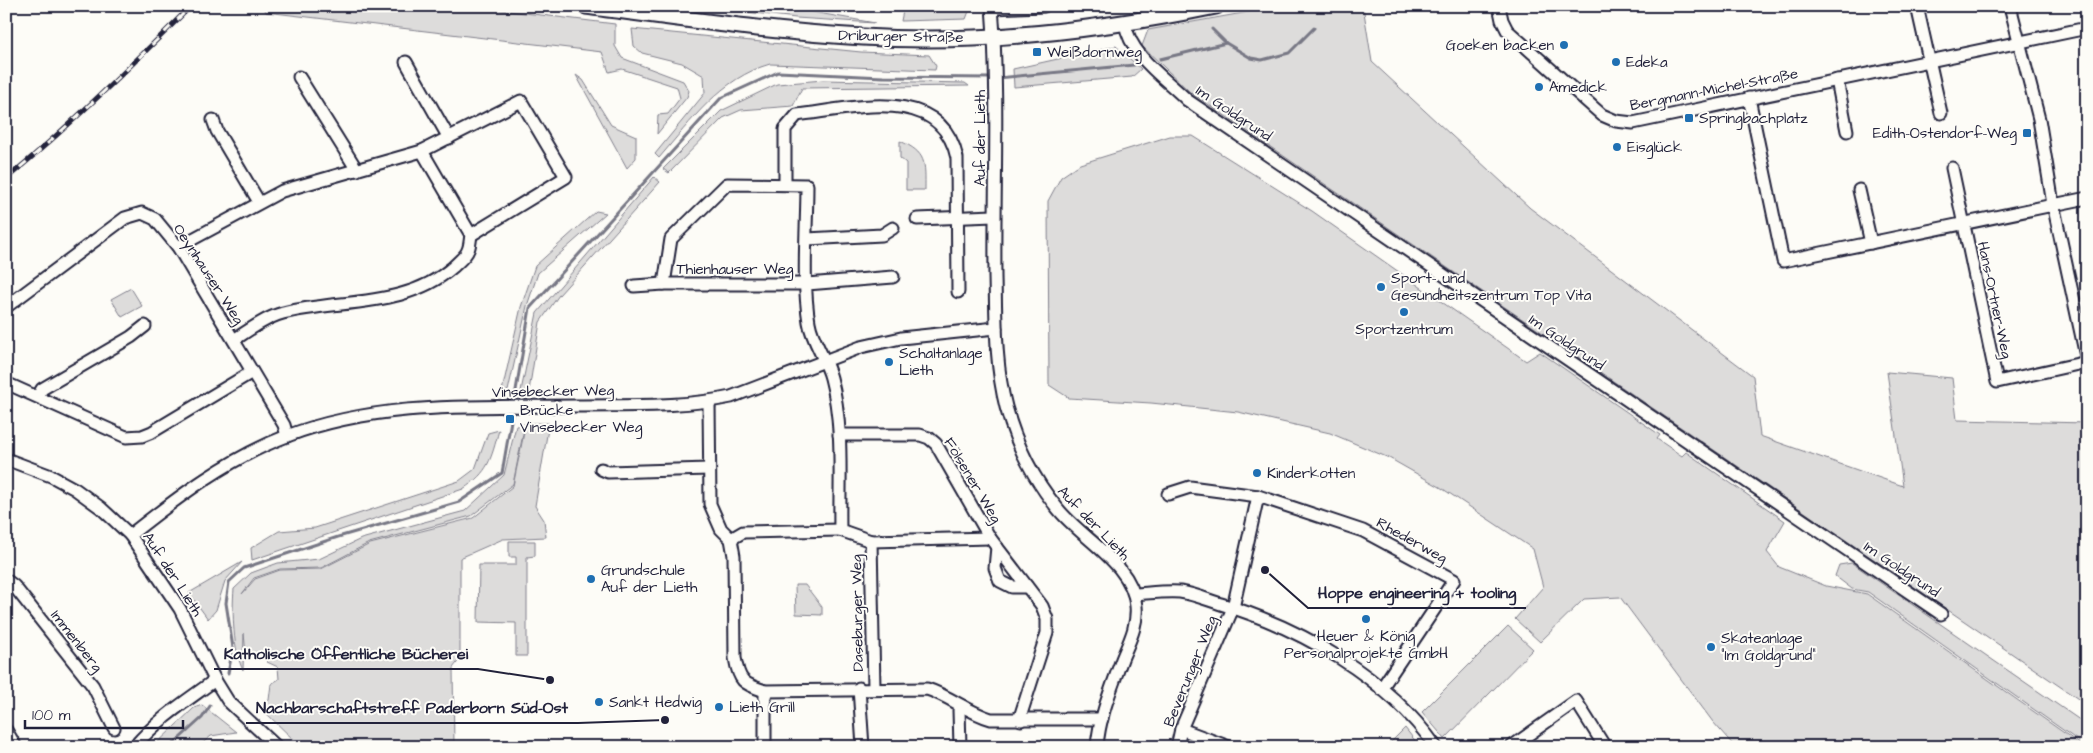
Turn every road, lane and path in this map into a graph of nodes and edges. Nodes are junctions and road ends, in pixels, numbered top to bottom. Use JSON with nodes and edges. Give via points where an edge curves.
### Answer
{"nodes":[{"id":1,"x":586,"y":6,"type":"edge"},
{"id":2,"x":1044,"y":6,"type":"edge"},
{"id":3,"x":1216,"y":6,"type":"edge"},
{"id":4,"x":1499,"y":6,"type":"edge"},
{"id":5,"x":1917,"y":6,"type":"edge"},
{"id":6,"x":2010,"y":6,"type":"edge"},
{"id":7,"x":993,"y":7,"type":"edge"},
{"id":8,"x":1125,"y":23,"type":"junction"},
{"id":9,"x":2087,"y":28,"type":"edge"},
{"id":10,"x":994,"y":36,"type":"junction"},
{"id":11,"x":2018,"y":42,"type":"junction"},
{"id":12,"x":1930,"y":61,"type":"junction"},
{"id":13,"x":406,"y":62,"type":"dead end"},
{"id":14,"x":299,"y":77,"type":"dead end"},
{"id":15,"x":1837,"y":80,"type":"junction"},
{"id":16,"x":1749,"y":98,"type":"junction"},
{"id":17,"x":1940,"y":113,"type":"dead end"},
{"id":18,"x":213,"y":120,"type":"dead end"},
{"id":19,"x":1847,"y":131,"type":"dead end"},
{"id":20,"x":449,"y":138,"type":"junction"},
{"id":21,"x":422,"y":151,"type":"junction"},
{"id":22,"x":1952,"y":168,"type":"dead end"},
{"id":23,"x":357,"y":170,"type":"junction"},
{"id":24,"x":785,"y":184,"type":"junction"},
{"id":25,"x":1859,"y":190,"type":"dead end"},
{"id":26,"x":2087,"y":198,"type":"edge"},
{"id":27,"x":259,"y":202,"type":"junction"},
{"id":28,"x":2053,"y":204,"type":"junction"},
{"id":29,"x":994,"y":216,"type":"junction"},
{"id":30,"x":958,"y":218,"type":"junction"},
{"id":31,"x":917,"y":219,"type":"dead end"},
{"id":32,"x":1964,"y":224,"type":"junction"},
{"id":33,"x":893,"y":228,"type":"dead end"},
{"id":34,"x":471,"y":235,"type":"junction"},
{"id":35,"x":807,"y":239,"type":"junction"},
{"id":36,"x":1871,"y":243,"type":"junction"},
{"id":37,"x":178,"y":247,"type":"junction"},
{"id":38,"x":893,"y":277,"type":"dead end"},
{"id":39,"x":664,"y":284,"type":"junction"},
{"id":40,"x":807,"y":284,"type":"junction"},
{"id":41,"x":634,"y":286,"type":"dead end"},
{"id":42,"x":958,"y":292,"type":"dead end"},
{"id":43,"x":6,"y":307,"type":"edge"},
{"id":44,"x":145,"y":326,"type":"dead end"},
{"id":45,"x":996,"y":328,"type":"junction"},
{"id":46,"x":234,"y":340,"type":"junction"},
{"id":47,"x":825,"y":360,"type":"junction"},
{"id":48,"x":2087,"y":362,"type":"edge"},
{"id":49,"x":252,"y":372,"type":"junction"},
{"id":50,"x":6,"y":383,"type":"edge"},
{"id":51,"x":38,"y":396,"type":"junction"},
{"id":52,"x":709,"y":402,"type":"junction"},
{"id":53,"x":839,"y":435,"type":"junction"},
{"id":54,"x":287,"y":436,"type":"junction"},
{"id":55,"x":6,"y":459,"type":"edge"},
{"id":56,"x":600,"y":469,"type":"dead end"},
{"id":57,"x":709,"y":470,"type":"junction"},
{"id":58,"x":1168,"y":494,"type":"dead end"},
{"id":59,"x":1258,"y":496,"type":"junction"},
{"id":60,"x":840,"y":530,"type":"junction"},
{"id":61,"x":130,"y":535,"type":"junction"},
{"id":62,"x":730,"y":539,"type":"junction"},
{"id":63,"x":871,"y":541,"type":"junction"},
{"id":64,"x":993,"y":542,"type":"junction"},
{"id":65,"x":6,"y":580,"type":"edge"},
{"id":66,"x":1027,"y":587,"type":"junction"},
{"id":67,"x":1135,"y":594,"type":"junction"},
{"id":68,"x":1233,"y":608,"type":"junction"},
{"id":69,"x":1941,"y":614,"type":"dead end"},
{"id":70,"x":215,"y":680,"type":"junction"},
{"id":71,"x":860,"y":688,"type":"junction"},
{"id":72,"x":874,"y":688,"type":"junction"},
{"id":73,"x":1381,"y":689,"type":"junction"},
{"id":74,"x":765,"y":691,"type":"junction"},
{"id":75,"x":962,"y":706,"type":"junction"},
{"id":76,"x":1102,"y":719,"type":"junction"},
{"id":77,"x":1020,"y":720,"type":"junction"},
{"id":78,"x":114,"y":728,"type":"dead end"},
{"id":79,"x":1181,"y":729,"type":"junction"},
{"id":80,"x":6,"y":730,"type":"edge"},
{"id":81,"x":16,"y":747,"type":"edge"},
{"id":82,"x":134,"y":747,"type":"edge"},
{"id":83,"x":277,"y":747,"type":"edge"},
{"id":84,"x":765,"y":747,"type":"edge"},
{"id":85,"x":862,"y":747,"type":"edge"},
{"id":86,"x":960,"y":747,"type":"edge"},
{"id":87,"x":1098,"y":747,"type":"edge"},
{"id":88,"x":1177,"y":747,"type":"edge"},
{"id":89,"x":1229,"y":747,"type":"edge"},
{"id":90,"x":1436,"y":747,"type":"edge"},
{"id":91,"x":1511,"y":747,"type":"edge"},
{"id":92,"x":1605,"y":747,"type":"edge"}],
"edges":[{"from":1,"to":10,"type":"main road","name":"Driburger Straße","via":[[865,38]]},
{"from":2,"to":7,"type":"street"},
{"from":3,"to":8,"type":"main road","name":"Driburger Straße"},
{"from":4,"to":16,"type":"street","name":"Bergmann-Michel-Straße","via":[[1507,30],[1602,116],[1633,123]]},
{"from":5,"to":12,"type":"street"},
{"from":6,"to":11,"type":"street"},
{"from":7,"to":10,"type":"street"},
{"from":8,"to":10,"type":"main road","name":"Driburger Straße","via":[[1040,34]]},
{"from":8,"to":69,"type":"street","name":"Im Goldgrund","via":[[1126,34],[1138,53],[1187,100]]},
{"from":9,"to":11,"type":"street","name":"Bergmann-Michel-Straße"},
{"from":10,"to":29,"type":"street","name":"Auf der Lieth"},
{"from":11,"to":12,"type":"street","name":"Bergmann-Michel-Straße"},
{"from":11,"to":28,"type":"street","via":[[2042,131]]},
{"from":12,"to":15,"type":"street","name":"Bergmann-Michel-Straße"},
{"from":12,"to":17,"type":"street"},
{"from":13,"to":20,"type":"street"},
{"from":14,"to":23,"type":"street"},
{"from":15,"to":16,"type":"street","name":"Bergmann-Michel-Straße"},
{"from":15,"to":19,"type":"street"},
{"from":16,"to":36,"type":"street","via":[[1783,261]]},
{"from":18,"to":27,"type":"street"},
{"from":20,"to":21,"type":"street"},
{"from":20,"to":34,"type":"street","via":[[521,101],[566,178]]},
{"from":21,"to":23,"type":"street"},
{"from":21,"to":34,"type":"street"},
{"from":22,"to":32,"type":"street","name":"Hans-Ortner-Weg"},
{"from":23,"to":27,"type":"street","via":[[282,191]]},
{"from":24,"to":30,"type":"street","via":[[785,129],[797,115],[888,106],[912,108],[928,115],[944,128],[955,145]]},
{"from":24,"to":35,"type":"street","name":"Thienhauser Weg","via":[[808,185]]},
{"from":24,"to":39,"type":"street","name":"Thienhauser Weg","via":[[727,184],[671,239]]},
{"from":25,"to":36,"type":"street"},
{"from":26,"to":28,"type":"street"},
{"from":27,"to":37,"type":"street"},
{"from":28,"to":32,"type":"street"},
{"from":28,"to":48,"type":"street"},
{"from":29,"to":30,"type":"street"},
{"from":29,"to":45,"type":"street","name":"Auf der Lieth"},
{"from":30,"to":31,"type":"street"},
{"from":30,"to":42,"type":"street"},
{"from":32,"to":36,"type":"street"},
{"from":32,"to":48,"type":"street","name":"Hans-Ortner-Weg","via":[[1997,382]]},
{"from":33,"to":35,"type":"street","via":[[882,235]]},
{"from":34,"to":46,"type":"street","via":[[468,251],[455,264],[442,276],[413,291],[387,298],[282,313]]},
{"from":35,"to":40,"type":"street"},
{"from":37,"to":43,"type":"street","name":"Oeynhauser Weg","via":[[155,220],[142,213],[125,218]]},
{"from":37,"to":46,"type":"street","name":"Oeynhauser Weg"},
{"from":38,"to":40,"type":"street","name":"Thienhauser Weg"},
{"from":39,"to":40,"type":"street","name":"Thienhauser Weg"},
{"from":39,"to":41,"type":"street","name":"Thienhauser Weg"},
{"from":40,"to":47,"type":"street","via":[[809,323]]},
{"from":44,"to":51,"type":"street","via":[[42,389]]},
{"from":45,"to":47,"type":"street","name":"Vinsebecker Weg","via":[[902,338],[861,347]]},
{"from":45,"to":67,"type":"street","name":"Auf der Lieth","via":[[1006,407],[1025,459],[1059,511],[1117,567]]},
{"from":46,"to":49,"type":"street","name":"Oeynhauser Weg"},
{"from":47,"to":52,"type":"street","name":"Vinsebecker Weg","via":[[731,397]]},
{"from":47,"to":53,"type":"street","via":[[837,406]]},
{"from":49,"to":51,"type":"street","via":[[152,432],[134,437]]},
{"from":49,"to":54,"type":"street","name":"Oeynhauser Weg","via":[[284,425]]},
{"from":50,"to":51,"type":"street"},
{"from":52,"to":54,"type":"street","name":"Vinsebecker Weg","via":[[429,408],[377,413]]},
{"from":52,"to":57,"type":"street"},
{"from":53,"to":60,"type":"street"},
{"from":53,"to":64,"type":"street","name":"Fölsener Weg","via":[[920,435],[929,438],[936,444]]},
{"from":54,"to":61,"type":"street","name":"Vinsebecker Weg","via":[[231,463]]},
{"from":55,"to":61,"type":"street","name":"Auf der Lieth","via":[[75,489]]},
{"from":56,"to":57,"type":"street","via":[[608,472]]},
{"from":57,"to":62,"type":"street","via":[[710,504],[721,529]]},
{"from":58,"to":59,"type":"street","name":"Rhederweg","via":[[1190,488]]},
{"from":59,"to":68,"type":"street"},
{"from":59,"to":73,"type":"street","name":"Rhederweg","via":[[1363,530],[1454,580]]},
{"from":60,"to":62,"type":"street","name":"Daseburger Weg","via":[[743,532]]},
{"from":60,"to":63,"type":"street","name":"Daseburger Weg"},
{"from":61,"to":70,"type":"street","name":"Auf der Lieth","via":[[180,609]]},
{"from":62,"to":74,"type":"street","via":[[734,556],[738,674],[744,683]]},
{"from":63,"to":64,"type":"street","name":"Fölsener Weg"},
{"from":63,"to":72,"type":"street","name":"Daseburger Weg"},
{"from":64,"to":66,"type":"street","name":"Fölsener Weg"},
{"from":64,"to":66,"type":"street","name":"Fölsener Weg","via":[[995,568],[1000,582],[1012,587]]},
{"from":65,"to":78,"type":"street","name":"Immenberg","via":[[93,686]]},
{"from":66,"to":77,"type":"street","name":"Fölsener Weg","via":[[1042,606],[1047,619],[1047,633]]},
{"from":67,"to":68,"type":"street","via":[[1182,592]]},
{"from":67,"to":76,"type":"street","via":[[1136,621]]},
{"from":68,"to":73,"type":"street","via":[[1319,644]]},
{"from":68,"to":79,"type":"street","name":"Beverunger Weg"},
{"from":70,"to":82,"type":"street","via":[[174,707]]},
{"from":70,"to":83,"type":"street","name":"Auf der Lieth","via":[[228,700]]},
{"from":71,"to":72,"type":"street"},
{"from":71,"to":74,"type":"street"},
{"from":71,"to":85,"type":"street"},
{"from":72,"to":75,"type":"street","via":[[927,689],[941,693]]},
{"from":73,"to":90,"type":"street"},
{"from":74,"to":84,"type":"street"},
{"from":75,"to":77,"type":"street","via":[[991,719]]},
{"from":75,"to":86,"type":"street","via":[[959,710]]},
{"from":76,"to":77,"type":"street"},
{"from":76,"to":87,"type":"street"},
{"from":79,"to":88,"type":"street","name":"Beverunger Weg"},
{"from":79,"to":89,"type":"street"},
{"from":80,"to":81,"type":"street"},
{"from":91,"to":92,"type":"street","via":[[1576,701]]}]}
